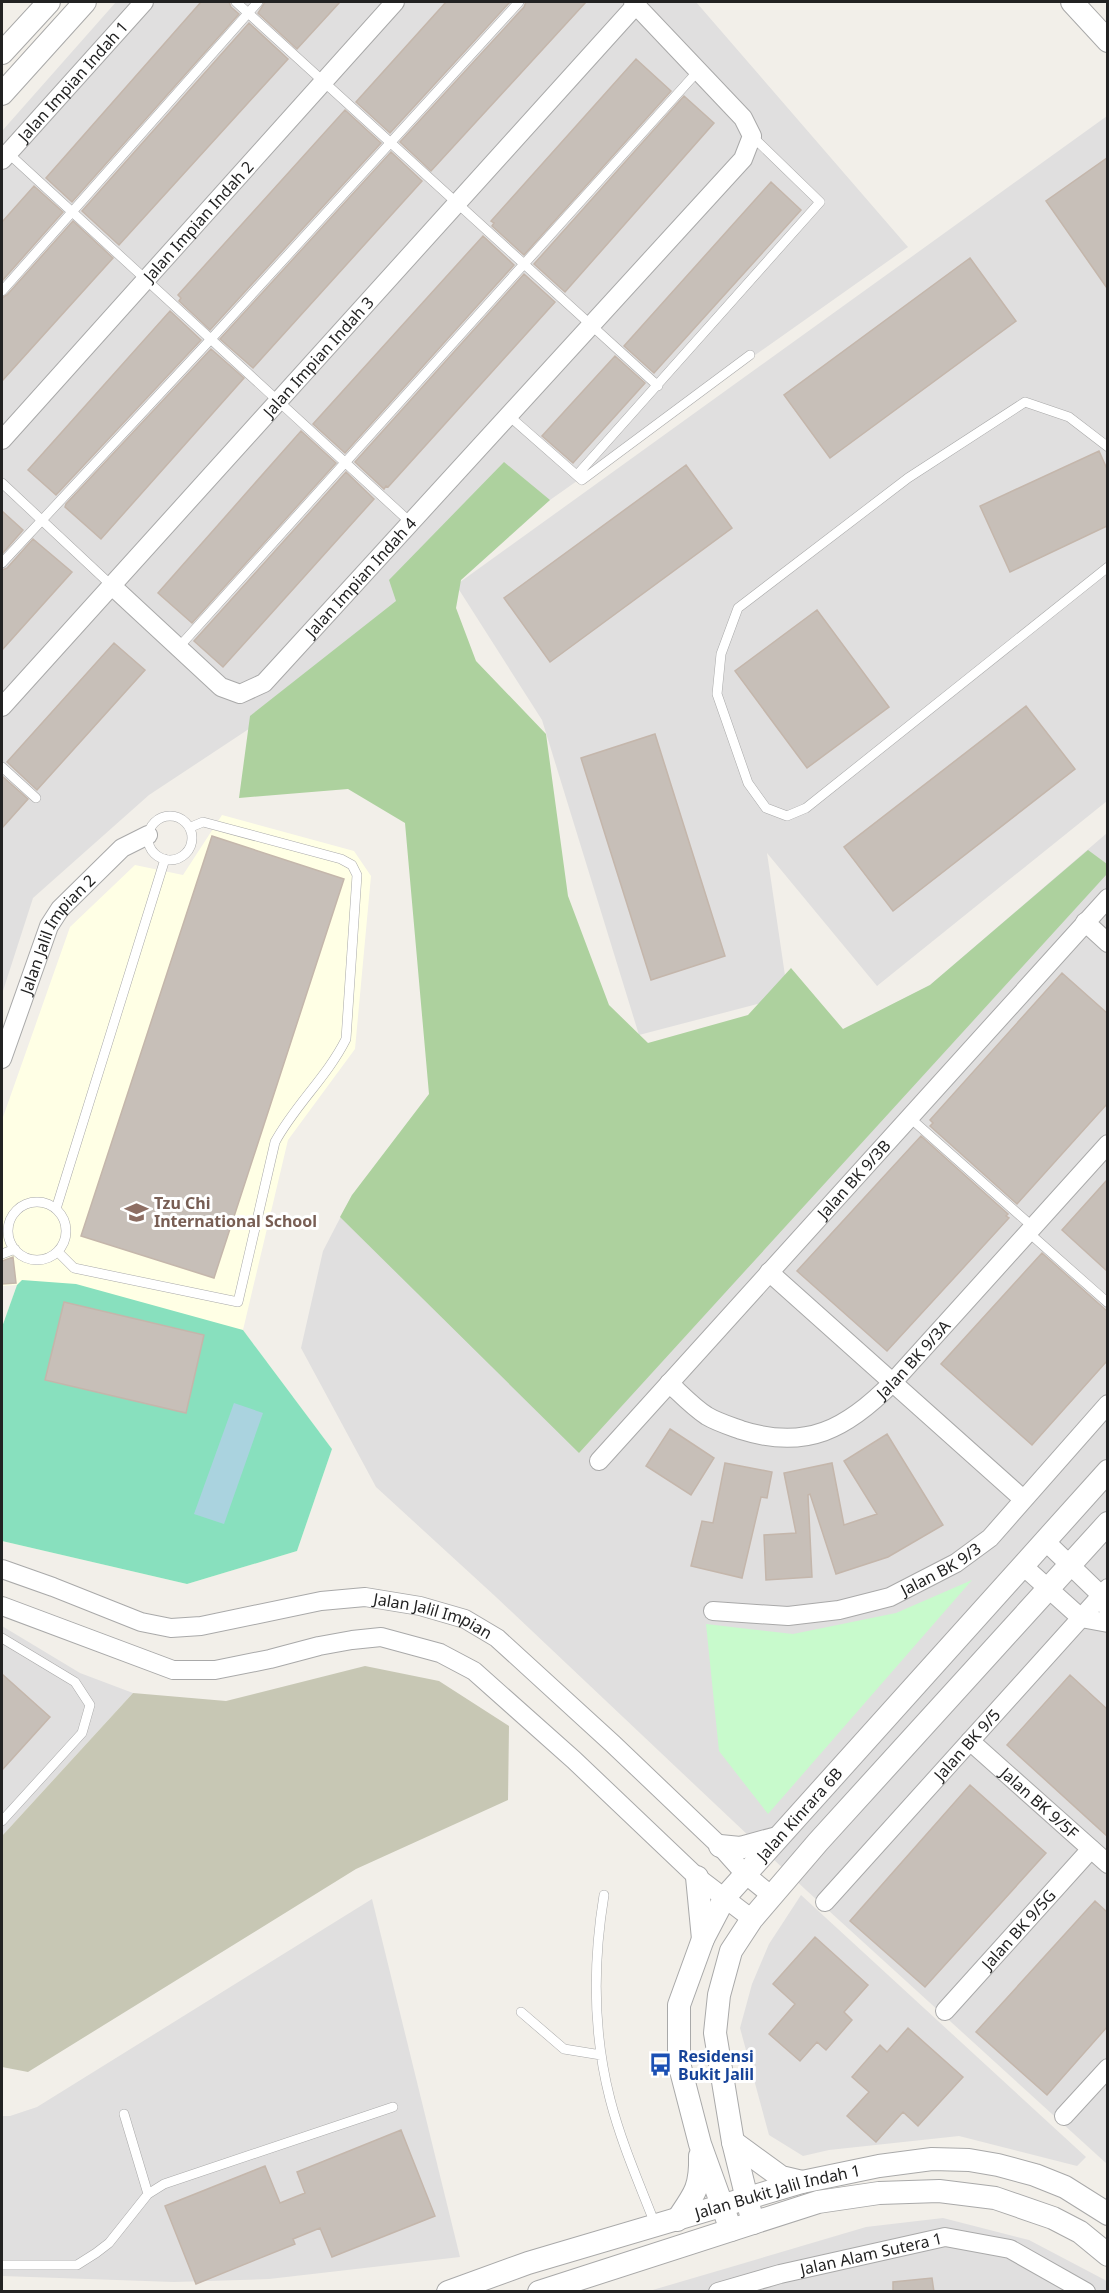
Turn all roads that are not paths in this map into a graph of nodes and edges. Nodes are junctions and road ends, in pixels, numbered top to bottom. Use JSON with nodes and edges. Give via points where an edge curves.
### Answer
{"nodes":[{"id":1,"x":49,"y":2,"type":"edge"},
{"id":2,"x":85,"y":2,"type":"edge"},
{"id":3,"x":144,"y":2,"type":"edge"},
{"id":4,"x":236,"y":2,"type":"edge"},
{"id":5,"x":258,"y":2,"type":"edge"},
{"id":6,"x":395,"y":2,"type":"edge"},
{"id":7,"x":519,"y":2,"type":"edge"},
{"id":8,"x":1072,"y":2,"type":"edge"},
{"id":9,"x":634,"y":3,"type":"edge"},
{"id":10,"x":248,"y":12,"type":"junction"},
{"id":11,"x":1107,"y":41,"type":"edge"},
{"id":12,"x":2,"y":53,"type":"edge"},
{"id":13,"x":698,"y":71,"type":"junction"},
{"id":14,"x":323,"y":82,"type":"junction"},
{"id":15,"x":2,"y":94,"type":"edge"},
{"id":16,"x":752,"y":136,"type":"junction"},
{"id":17,"x":390,"y":143,"type":"junction"},
{"id":18,"x":5,"y":157,"type":"edge"},
{"id":19,"x":456,"y":203,"type":"junction"},
{"id":20,"x":73,"y":212,"type":"junction"},
{"id":21,"x":524,"y":265,"type":"junction"},
{"id":22,"x":146,"y":279,"type":"junction"},
{"id":23,"x":2,"y":291,"type":"edge"},
{"id":24,"x":591,"y":326,"type":"junction"},
{"id":25,"x":211,"y":339,"type":"junction"},
{"id":26,"x":750,"y":355,"type":"dead end"},
{"id":27,"x":658,"y":386,"type":"junction"},
{"id":28,"x":278,"y":401,"type":"junction"},
{"id":29,"x":508,"y":416,"type":"junction"},
{"id":30,"x":2,"y":440,"type":"edge"},
{"id":31,"x":1107,"y":447,"type":"edge"},
{"id":32,"x":346,"y":463,"type":"junction"},
{"id":33,"x":577,"y":476,"type":"junction"},
{"id":34,"x":2,"y":483,"type":"edge"},
{"id":35,"x":41,"y":519,"type":"junction"},
{"id":36,"x":410,"y":522,"type":"junction"},
{"id":37,"x":2,"y":563,"type":"edge"},
{"id":38,"x":1107,"y":567,"type":"edge"},
{"id":39,"x":111,"y":585,"type":"junction"},
{"id":40,"x":178,"y":648,"type":"junction"},
{"id":41,"x":2,"y":707,"type":"edge"},
{"id":42,"x":2,"y":767,"type":"edge"},
{"id":43,"x":36,"y":798,"type":"dead end"},
{"id":44,"x":190,"y":827,"type":"junction"},
{"id":45,"x":148,"y":835,"type":"junction"},
{"id":46,"x":165,"y":859,"type":"junction"},
{"id":47,"x":1107,"y":898,"type":"edge"},
{"id":48,"x":1085,"y":922,"type":"junction"},
{"id":49,"x":1107,"y":943,"type":"edge"},
{"id":50,"x":2,"y":1059,"type":"edge"},
{"id":51,"x":909,"y":1117,"type":"junction"},
{"id":52,"x":1107,"y":1144,"type":"edge"},
{"id":53,"x":56,"y":1209,"type":"junction"},
{"id":54,"x":6,"y":1222,"type":"edge"},
{"id":55,"x":1031,"y":1229,"type":"junction"},
{"id":56,"x":15,"y":1249,"type":"junction"},
{"id":57,"x":58,"y":1252,"type":"junction"},
{"id":58,"x":2,"y":1254,"type":"edge"},
{"id":59,"x":769,"y":1272,"type":"junction"},
{"id":60,"x":1107,"y":1303,"type":"edge"},
{"id":61,"x":893,"y":1382,"type":"junction"},
{"id":62,"x":669,"y":1383,"type":"junction"},
{"id":63,"x":1107,"y":1404,"type":"edge"},
{"id":64,"x":598,"y":1461,"type":"dead end"},
{"id":65,"x":1107,"y":1471,"type":"edge"},
{"id":66,"x":1023,"y":1500,"type":"junction"},
{"id":67,"x":1107,"y":1523,"type":"edge"},
{"id":68,"x":1044,"y":1540,"type":"junction"},
{"id":69,"x":1022,"y":1565,"type":"junction"},
{"id":70,"x":1070,"y":1565,"type":"junction"},
{"id":71,"x":2,"y":1569,"type":"edge"},
{"id":72,"x":1048,"y":1590,"type":"junction"},
{"id":73,"x":1105,"y":1597,"type":"edge"},
{"id":74,"x":2,"y":1606,"type":"edge"},
{"id":75,"x":713,"y":1611,"type":"dead end"},
{"id":76,"x":1081,"y":1618,"type":"junction"},
{"id":77,"x":1107,"y":1623,"type":"edge"},
{"id":78,"x":2,"y":1638,"type":"edge"},
{"id":79,"x":970,"y":1741,"type":"junction"},
{"id":80,"x":2,"y":1821,"type":"edge"},
{"id":81,"x":778,"y":1838,"type":"junction"},
{"id":82,"x":720,"y":1846,"type":"junction"},
{"id":83,"x":1090,"y":1849,"type":"junction"},
{"id":84,"x":1107,"y":1864,"type":"edge"},
{"id":85,"x":745,"y":1874,"type":"junction"},
{"id":86,"x":697,"y":1877,"type":"junction"},
{"id":87,"x":604,"y":1894,"type":"dead end"},
{"id":88,"x":772,"y":1896,"type":"junction"},
{"id":89,"x":725,"y":1897,"type":"junction"},
{"id":90,"x":825,"y":1902,"type":"dead end"},
{"id":91,"x":752,"y":1918,"type":"junction"},
{"id":92,"x":703,"y":1939,"type":"junction"},
{"id":93,"x":945,"y":2011,"type":"dead end"},
{"id":94,"x":521,"y":2012,"type":"dead end"},
{"id":95,"x":601,"y":2055,"type":"junction"},
{"id":96,"x":1107,"y":2068,"type":"edge"},
{"id":97,"x":393,"y":2107,"type":"dead end"},
{"id":98,"x":124,"y":2114,"type":"dead end"},
{"id":99,"x":1064,"y":2116,"type":"dead end"},
{"id":100,"x":733,"y":2142,"type":"junction"},
{"id":101,"x":700,"y":2144,"type":"junction"},
{"id":102,"x":802,"y":2182,"type":"junction"},
{"id":103,"x":148,"y":2194,"type":"junction"},
{"id":104,"x":747,"y":2199,"type":"junction"},
{"id":105,"x":721,"y":2206,"type":"junction"},
{"id":106,"x":1107,"y":2214,"type":"edge"},
{"id":107,"x":666,"y":2222,"type":"junction"},
{"id":108,"x":753,"y":2223,"type":"junction"},
{"id":109,"x":730,"y":2230,"type":"junction"},
{"id":110,"x":1107,"y":2255,"type":"edge"},
{"id":111,"x":2,"y":2265,"type":"edge"},
{"id":112,"x":782,"y":2283,"type":"edge"},
{"id":113,"x":448,"y":2292,"type":"edge"},
{"id":114,"x":538,"y":2292,"type":"edge"},
{"id":115,"x":718,"y":2292,"type":"edge"},
{"id":116,"x":1086,"y":2292,"type":"edge"}],
"edges":[{"from":1,"to":12,"type":"street"},
{"from":2,"to":15,"type":"street"},
{"from":3,"to":18,"type":"street","name":"Jalan Impian Indah 1"},
{"from":4,"to":10,"type":"lane"},
{"from":5,"to":10,"type":"lane"},
{"from":6,"to":14,"type":"street","name":"Jalan Impian Indah 2"},
{"from":7,"to":17,"type":"lane"},
{"from":8,"to":11,"type":"street"},
{"from":9,"to":13,"type":"street"},
{"from":9,"to":19,"type":"street","name":"Jalan Impian Indah 3"},
{"from":10,"to":14,"type":"lane"},
{"from":10,"to":20,"type":"lane"},
{"from":13,"to":16,"type":"street","via":[[743,118]]},
{"from":13,"to":21,"type":"lane"},
{"from":14,"to":17,"type":"lane"},
{"from":14,"to":22,"type":"street","name":"Jalan Impian Indah 2"},
{"from":16,"to":24,"type":"street","name":"Jalan Impian Indah 4","via":[[743,159]]},
{"from":16,"to":27,"type":"lane","via":[[820,202]]},
{"from":17,"to":19,"type":"lane"},
{"from":17,"to":25,"type":"lane"},
{"from":18,"to":20,"type":"lane"},
{"from":19,"to":21,"type":"lane"},
{"from":19,"to":28,"type":"street","name":"Jalan Impian Indah 3"},
{"from":20,"to":22,"type":"lane"},
{"from":20,"to":23,"type":"lane"},
{"from":21,"to":24,"type":"lane"},
{"from":21,"to":32,"type":"lane"},
{"from":22,"to":25,"type":"lane"},
{"from":22,"to":30,"type":"street","name":"Jalan Impian Indah 2"},
{"from":24,"to":27,"type":"lane"},
{"from":24,"to":29,"type":"street","name":"Jalan Impian Indah 4"},
{"from":25,"to":28,"type":"lane"},
{"from":25,"to":35,"type":"lane"},
{"from":26,"to":33,"type":"lane","via":[[582,480]]},
{"from":27,"to":33,"type":"lane"},
{"from":28,"to":32,"type":"lane"},
{"from":28,"to":39,"type":"street","name":"Jalan Impian Indah 3"},
{"from":29,"to":33,"type":"lane"},
{"from":29,"to":36,"type":"street","name":"Jalan Impian Indah 4"},
{"from":31,"to":38,"type":"lane","via":[[1070,417],[1025,402],[908,478],[738,608],[721,654],[717,694],[748,783],[766,808],[787,816],[806,808]]},
{"from":32,"to":36,"type":"lane"},
{"from":32,"to":40,"type":"lane"},
{"from":34,"to":35,"type":"lane"},
{"from":35,"to":37,"type":"lane"},
{"from":35,"to":39,"type":"lane"},
{"from":36,"to":40,"type":"street","name":"Jalan Impian Indah 4","via":[[264,683],[240,694],[221,687]]},
{"from":39,"to":40,"type":"street","name":"Jalan Impian Indah 4"},
{"from":39,"to":41,"type":"street","name":"Jalan Impian Indah 3"},
{"from":42,"to":43,"type":"lane"},
{"from":44,"to":45,"type":"lane","via":[[180,817],[167,815],[154,822]]},
{"from":44,"to":46,"type":"lane","via":[[190,848],[179,858]]},
{"from":44,"to":57,"type":"lane","via":[[203,822],[352,865],[357,875],[346,1039],[337,1057],[286,1120],[275,1142],[238,1302],[74,1268]]},
{"from":45,"to":46,"type":"lane","via":[[150,847]]},
{"from":45,"to":50,"type":"street","name":"Jalan Jalil Impian 2","via":[[122,848],[60,909],[50,926]]},
{"from":46,"to":53,"type":"lane"},
{"from":47,"to":48,"type":"street","name":"Jalan BK 9/3B"},
{"from":48,"to":49,"type":"street"},
{"from":48,"to":51,"type":"street","name":"Jalan BK 9/3B"},
{"from":51,"to":55,"type":"lane"},
{"from":51,"to":59,"type":"street","name":"Jalan BK 9/3B"},
{"from":52,"to":55,"type":"street","name":"Jalan BK 9/3A"},
{"from":53,"to":54,"type":"lane","via":[[40,1202],[30,1203]]},
{"from":53,"to":57,"type":"lane","via":[[66,1225]]},
{"from":54,"to":56,"type":"lane"},
{"from":55,"to":60,"type":"lane"},
{"from":55,"to":61,"type":"street","name":"Jalan BK 9/3A"},
{"from":56,"to":57,"type":"lane","via":[[31,1260]]},
{"from":56,"to":58,"type":"lane"},
{"from":59,"to":61,"type":"street"},
{"from":59,"to":62,"type":"street","name":"Jalan BK 9/3B"},
{"from":61,"to":62,"type":"street","name":"Jalan BK 9/3A","via":[[856,1415],[830,1430],[801,1438],[772,1438],[729,1426],[707,1416]]},
{"from":61,"to":66,"type":"street"},
{"from":62,"to":64,"type":"street","name":"Jalan BK 9/3B"},
{"from":63,"to":66,"type":"street","name":"Jalan BK 9/3"},
{"from":65,"to":68,"type":"street","name":"Jalan Kinrara 6B"},
{"from":66,"to":75,"type":"street","name":"Jalan BK 9/3","via":[[990,1538],[956,1563],[890,1597],[839,1610],[788,1616]]},
{"from":67,"to":70,"type":"street","name":"Jalan Kinrara 6B"},
{"from":68,"to":69,"type":"street","name":"Jalan Kinrara 6B"},
{"from":68,"to":70,"type":"street"},
{"from":69,"to":72,"type":"street"},
{"from":69,"to":81,"type":"street","name":"Jalan Kinrara 6B"},
{"from":70,"to":72,"type":"street","name":"Jalan Kinrara 6B"},
{"from":70,"to":73,"type":"street"},
{"from":71,"to":82,"type":"street","name":"Jalan Jalil Impian","via":[[141,1622],[171,1628],[365,1597],[420,1605],[465,1619],[497,1638]]},
{"from":72,"to":76,"type":"street"},
{"from":72,"to":88,"type":"street","name":"Jalan Kinrara 6B"},
{"from":73,"to":76,"type":"street","name":"Jalan BK 9/5"},
{"from":74,"to":86,"type":"street","name":"Jalan Jalil Impian","via":[[172,1670],[215,1670],[319,1646],[381,1637],[440,1653],[474,1671]]},
{"from":76,"to":77,"type":"street"},
{"from":76,"to":79,"type":"street","name":"Jalan BK 9/5"},
{"from":78,"to":80,"type":"lane","via":[[75,1682],[90,1705],[82,1733]]},
{"from":79,"to":83,"type":"street","name":"Jalan BK 9/5F"},
{"from":79,"to":90,"type":"street","name":"Jalan BK 9/5"},
{"from":81,"to":82,"type":"street","via":[[740,1848]]},
{"from":81,"to":85,"type":"street","name":"Jalan Kinrara 6B"},
{"from":82,"to":85,"type":"street","name":"Jalan Jalil Impian"},
{"from":83,"to":84,"type":"street","name":"Jalan BK 9/5F"},
{"from":83,"to":93,"type":"street","name":"Jalan BK 9/5G"},
{"from":85,"to":88,"type":"street","name":"Jalan Jalil Impian"},
{"from":85,"to":89,"type":"street","name":"Jalan Kinrara 6B"},
{"from":86,"to":89,"type":"street","name":"Jalan Jalil Impian"},
{"from":86,"to":92,"type":"street"},
{"from":87,"to":95,"type":"lane","via":[[596,1977]]},
{"from":88,"to":91,"type":"street","name":"Jalan Kinrara 6B"},
{"from":89,"to":91,"type":"street","name":"Jalan Jalil Impian"},
{"from":89,"to":92,"type":"street","name":"Jalan Kinrara 6B"},
{"from":91,"to":100,"type":"street","name":"Jalan Kinrara 6B","via":[[726,1965],[716,2012],[715,2033]]},
{"from":92,"to":101,"type":"street","name":"Jalan Kinrara 6B","via":[[679,2005],[679,2063]]},
{"from":94,"to":95,"type":"lane","via":[[564,2049]]},
{"from":95,"to":107,"type":"lane","via":[[622,2141]]},
{"from":96,"to":99,"type":"street"},
{"from":97,"to":103,"type":"lane","via":[[164,2184]]},
{"from":98,"to":103,"type":"lane"},
{"from":100,"to":102,"type":"street","via":[[781,2177]]},
{"from":100,"to":104,"type":"street","name":"Jalan Kinrara 6B"},
{"from":101,"to":105,"type":"street","name":"Jalan Kinrara 6B"},
{"from":101,"to":107,"type":"street","via":[[700,2177],[695,2191]]},
{"from":102,"to":104,"type":"street","name":"Jalan Bukit Jalil Indah 1"},
{"from":102,"to":106,"type":"street","name":"Jalan Bukit Jalil Indah 1","via":[[932,2159],[969,2160],[1035,2175],[1065,2187]]},
{"from":103,"to":111,"type":"lane","via":[[109,2243],[77,2265]]},
{"from":104,"to":105,"type":"street","name":"Jalan Bukit Jalil Indah 1"},
{"from":104,"to":108,"type":"street","name":"Jalan Kinrara 6B"},
{"from":105,"to":107,"type":"street","name":"Jalan Bukit Jalil Indah 1"},
{"from":105,"to":109,"type":"street","name":"Jalan Kinrara 6B"},
{"from":107,"to":113,"type":"street","name":"Jalan Bukit Jalil Indah 1","via":[[528,2263]]},
{"from":108,"to":109,"type":"street","name":"Jalan Bukit Jalil Indah 1"},
{"from":108,"to":110,"type":"street","name":"Jalan Bukit Jalil Indah 1","via":[[818,2202],[879,2193],[962,2193],[1004,2200],[1053,2218],[1080,2232]]},
{"from":109,"to":114,"type":"street","name":"Jalan Bukit Jalil Indah 1"},
{"from":112,"to":115,"type":"street","name":"Jalan Alam Sutera 1"},
{"from":112,"to":116,"type":"street","name":"Jalan Alam Sutera 1","via":[[945,2237],[1010,2249]]}]}
